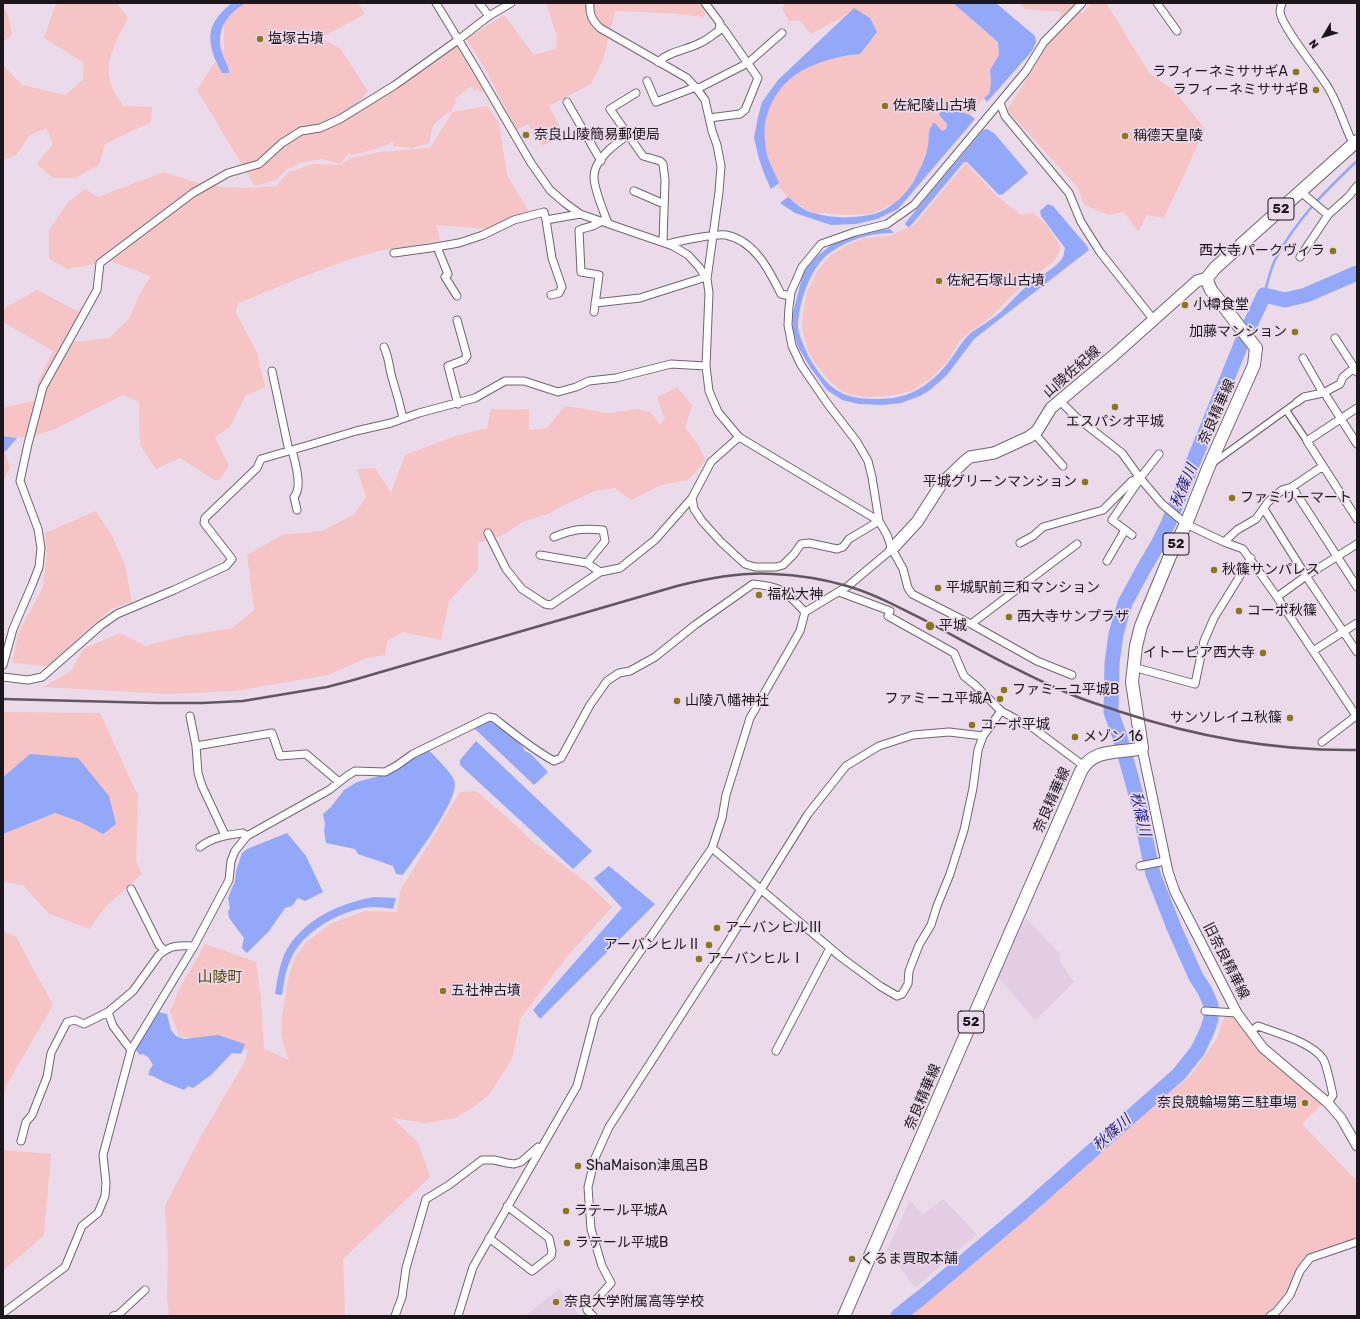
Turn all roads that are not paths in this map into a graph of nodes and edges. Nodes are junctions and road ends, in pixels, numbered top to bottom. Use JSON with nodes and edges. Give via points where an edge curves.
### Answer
{"nodes":[{"id":1,"x":436,"y":3,"type":"edge"},
{"id":2,"x":479,"y":3,"type":"edge"},
{"id":3,"x":510,"y":3,"type":"edge"},
{"id":4,"x":590,"y":3,"type":"edge"},
{"id":5,"x":705,"y":3,"type":"edge"},
{"id":6,"x":1082,"y":3,"type":"edge"},
{"id":7,"x":1157,"y":3,"type":"edge"},
{"id":8,"x":1282,"y":3,"type":"edge"},
{"id":9,"x":489,"y":16,"type":"junction"},
{"id":10,"x":719,"y":30,"type":"junction"},
{"id":11,"x":1177,"y":31,"type":"dead end"},
{"id":12,"x":782,"y":33,"type":"dead end"},
{"id":13,"x":458,"y":40,"type":"junction"},
{"id":14,"x":658,"y":62,"type":"junction"},
{"id":15,"x":748,"y":63,"type":"junction"},
{"id":16,"x":647,"y":81,"type":"dead end"},
{"id":17,"x":696,"y":88,"type":"junction"},
{"id":18,"x":636,"y":93,"type":"dead end"},
{"id":19,"x":567,"y":102,"type":"dead end"},
{"id":20,"x":1000,"y":103,"type":"junction"},
{"id":21,"x":709,"y":118,"type":"junction"},
{"id":22,"x":628,"y":135,"type":"junction"},
{"id":23,"x":1356,"y":143,"type":"edge"},
{"id":24,"x":600,"y":161,"type":"junction"},
{"id":25,"x":1357,"y":186,"type":"edge"},
{"id":26,"x":634,"y":191,"type":"dead end"},
{"id":27,"x":1305,"y":195,"type":"junction"},
{"id":28,"x":664,"y":204,"type":"junction"},
{"id":29,"x":580,"y":214,"type":"junction"},
{"id":30,"x":1328,"y":215,"type":"junction"},
{"id":31,"x":546,"y":220,"type":"junction"},
{"id":32,"x":604,"y":222,"type":"junction"},
{"id":33,"x":713,"y":236,"type":"junction"},
{"id":34,"x":665,"y":243,"type":"junction"},
{"id":35,"x":437,"y":247,"type":"junction"},
{"id":36,"x":394,"y":253,"type":"dead end"},
{"id":37,"x":1300,"y":257,"type":"dead end"},
{"id":38,"x":706,"y":278,"type":"junction"},
{"id":39,"x":1207,"y":278,"type":"junction"},
{"id":40,"x":551,"y":295,"type":"dead end"},
{"id":41,"x":457,"y":296,"type":"dead end"},
{"id":42,"x":790,"y":296,"type":"junction"},
{"id":43,"x":595,"y":303,"type":"junction"},
{"id":44,"x":594,"y":312,"type":"dead end"},
{"id":45,"x":1153,"y":319,"type":"junction"},
{"id":46,"x":457,"y":320,"type":"dead end"},
{"id":47,"x":1336,"y":338,"type":"dead end"},
{"id":48,"x":384,"y":347,"type":"dead end"},
{"id":49,"x":1303,"y":358,"type":"dead end"},
{"id":50,"x":706,"y":366,"type":"junction"},
{"id":51,"x":1356,"y":370,"type":"edge"},
{"id":52,"x":272,"y":372,"type":"dead end"},
{"id":53,"x":1325,"y":395,"type":"junction"},
{"id":54,"x":1060,"y":401,"type":"junction"},
{"id":55,"x":1297,"y":402,"type":"joint"},
{"id":56,"x":458,"y":404,"type":"junction"},
{"id":57,"x":1357,"y":408,"type":"edge"},
{"id":58,"x":1286,"y":410,"type":"junction"},
{"id":59,"x":403,"y":418,"type":"junction"},
{"id":60,"x":1341,"y":419,"type":"junction"},
{"id":61,"x":1034,"y":433,"type":"junction"},
{"id":62,"x":739,"y":437,"type":"junction"},
{"id":63,"x":1307,"y":441,"type":"junction"},
{"id":64,"x":1357,"y":444,"type":"edge"},
{"id":65,"x":290,"y":450,"type":"junction"},
{"id":66,"x":1158,"y":454,"type":"dead end"},
{"id":67,"x":1063,"y":466,"type":"dead end"},
{"id":68,"x":1209,"y":466,"type":"junction"},
{"id":69,"x":1323,"y":466,"type":"junction"},
{"id":70,"x":1140,"y":478,"type":"junction"},
{"id":71,"x":1292,"y":487,"type":"junction"},
{"id":72,"x":692,"y":498,"type":"junction"},
{"id":73,"x":1264,"y":509,"type":"junction"},
{"id":74,"x":297,"y":510,"type":"dead end"},
{"id":75,"x":1357,"y":519,"type":"edge"},
{"id":76,"x":879,"y":521,"type":"junction"},
{"id":77,"x":1184,"y":522,"type":"junction"},
{"id":78,"x":1125,"y":530,"type":"junction"},
{"id":79,"x":488,"y":533,"type":"dead end"},
{"id":80,"x":1132,"y":535,"type":"dead end"},
{"id":81,"x":554,"y":537,"type":"dead end"},
{"id":82,"x":1224,"y":542,"type":"junction"},
{"id":83,"x":1020,"y":543,"type":"dead end"},
{"id":84,"x":1077,"y":544,"type":"dead end"},
{"id":85,"x":1357,"y":544,"type":"edge"},
{"id":86,"x":892,"y":549,"type":"junction"},
{"id":87,"x":540,"y":555,"type":"dead end"},
{"id":88,"x":1338,"y":557,"type":"junction"},
{"id":89,"x":1251,"y":558,"type":"junction"},
{"id":90,"x":1107,"y":561,"type":"dead end"},
{"id":91,"x":587,"y":563,"type":"junction"},
{"id":92,"x":600,"y":572,"type":"junction"},
{"id":93,"x":1306,"y":576,"type":"junction"},
{"id":94,"x":1357,"y":587,"type":"edge"},
{"id":95,"x":839,"y":592,"type":"junction"},
{"id":96,"x":1277,"y":597,"type":"junction"},
{"id":97,"x":805,"y":612,"type":"junction"},
{"id":98,"x":1357,"y":623,"type":"edge"},
{"id":99,"x":971,"y":624,"type":"junction"},
{"id":100,"x":1343,"y":631,"type":"junction"},
{"id":101,"x":1313,"y":651,"type":"junction"},
{"id":102,"x":1357,"y":652,"type":"edge"},
{"id":103,"x":3,"y":664,"type":"edge"},
{"id":104,"x":1133,"y":667,"type":"junction"},
{"id":105,"x":1072,"y":675,"type":"dead end"},
{"id":106,"x":3,"y":677,"type":"edge"},
{"id":107,"x":1000,"y":711,"type":"junction"},
{"id":108,"x":190,"y":716,"type":"dead end"},
{"id":109,"x":1356,"y":716,"type":"edge"},
{"id":110,"x":983,"y":736,"type":"junction"},
{"id":111,"x":1322,"y":742,"type":"dead end"},
{"id":112,"x":196,"y":746,"type":"junction"},
{"id":113,"x":1138,"y":749,"type":"junction"},
{"id":114,"x":1084,"y":766,"type":"junction"},
{"id":115,"x":339,"y":782,"type":"junction"},
{"id":116,"x":225,"y":835,"type":"junction"},
{"id":117,"x":247,"y":836,"type":"junction"},
{"id":118,"x":200,"y":847,"type":"dead end"},
{"id":119,"x":712,"y":848,"type":"junction"},
{"id":120,"x":1165,"y":861,"type":"junction"},
{"id":121,"x":1140,"y":866,"type":"dead end"},
{"id":122,"x":131,"y":889,"type":"dead end"},
{"id":123,"x":760,"y":889,"type":"junction"},
{"id":124,"x":194,"y":946,"type":"junction"},
{"id":125,"x":830,"y":948,"type":"junction"},
{"id":126,"x":164,"y":950,"type":"junction"},
{"id":127,"x":1205,"y":1011,"type":"dead end"},
{"id":128,"x":108,"y":1012,"type":"junction"},
{"id":129,"x":1237,"y":1013,"type":"junction"},
{"id":130,"x":1251,"y":1031,"type":"junction"},
{"id":131,"x":131,"y":1050,"type":"junction"},
{"id":132,"x":776,"y":1051,"type":"dead end"},
{"id":133,"x":1328,"y":1103,"type":"junction"},
{"id":134,"x":21,"y":1142,"type":"dead end"},
{"id":135,"x":1357,"y":1146,"type":"edge"},
{"id":136,"x":541,"y":1149,"type":"junction"},
{"id":137,"x":508,"y":1206,"type":"junction"},
{"id":138,"x":489,"y":1238,"type":"junction"},
{"id":139,"x":1357,"y":1242,"type":"edge"},
{"id":140,"x":145,"y":1290,"type":"dead end"},
{"id":141,"x":3,"y":1313,"type":"edge"},
{"id":142,"x":113,"y":1316,"type":"edge"},
{"id":143,"x":396,"y":1316,"type":"edge"},
{"id":144,"x":458,"y":1316,"type":"edge"},
{"id":145,"x":593,"y":1316,"type":"edge"},
{"id":146,"x":844,"y":1316,"type":"edge"},
{"id":147,"x":1270,"y":1316,"type":"edge"}],
"edges":[{"from":1,"to":13,"type":"street"},
{"from":2,"to":9,"type":"street"},
{"from":3,"to":9,"type":"street"},
{"from":4,"to":14,"type":"street","via":[[591,19],[600,28]]},
{"from":5,"to":10,"type":"street","via":[[720,23]]},
{"from":6,"to":20,"type":"street","via":[[1044,42],[1026,71]]},
{"from":7,"to":11,"type":"street"},
{"from":8,"to":23,"type":"street","via":[[1282,20],[1324,81],[1350,137]]},
{"from":9,"to":13,"type":"street"},
{"from":10,"to":14,"type":"street","via":[[702,43],[664,56]]},
{"from":10,"to":15,"type":"street","via":[[723,28]]},
{"from":12,"to":15,"type":"street"},
{"from":13,"to":29,"type":"street","via":[[535,169],[550,190]]},
{"from":13,"to":103,"type":"street","via":[[395,85],[340,119],[320,128],[301,131],[282,143],[259,164],[228,173],[193,193],[100,263],[97,290],[42,387],[28,444],[20,481],[38,529],[41,548],[32,586],[13,629]]},
{"from":14,"to":17,"type":"street","via":[[687,78]]},
{"from":15,"to":17,"type":"street"},
{"from":15,"to":21,"type":"street","via":[[758,78],[745,110],[740,114]]},
{"from":16,"to":17,"type":"street","via":[[656,102]]},
{"from":17,"to":21,"type":"street","via":[[705,100]]},
{"from":18,"to":22,"type":"street","via":[[610,109]]},
{"from":19,"to":24,"type":"street"},
{"from":20,"to":42,"type":"street","via":[[914,205],[887,224],[821,244],[802,267]]},
{"from":20,"to":45,"type":"street","via":[[1005,116],[1069,193],[1081,222],[1100,252]]},
{"from":21,"to":33,"type":"street","via":[[721,166]]},
{"from":22,"to":24,"type":"street","via":[[612,147]]},
{"from":22,"to":28,"type":"street","via":[[643,156],[663,164]]},
{"from":23,"to":27,"type":"main road","number":"52"},
{"from":24,"to":32,"type":"street","via":[[594,177]]},
{"from":25,"to":30,"type":"street"},
{"from":26,"to":28,"type":"street"},
{"from":27,"to":30,"type":"street"},
{"from":27,"to":39,"type":"main road","number":"52","via":[[1215,268]]},
{"from":28,"to":34,"type":"street"},
{"from":29,"to":31,"type":"street"},
{"from":29,"to":32,"type":"street"},
{"from":30,"to":37,"type":"street"},
{"from":31,"to":35,"type":"street","via":[[544,212],[514,220],[460,243]]},
{"from":31,"to":40,"type":"street","via":[[552,258],[562,287],[560,293]]},
{"from":32,"to":34,"type":"street"},
{"from":32,"to":43,"type":"street","via":[[595,227],[579,230],[580,272],[599,275]]},
{"from":33,"to":34,"type":"street"},
{"from":33,"to":38,"type":"street"},
{"from":33,"to":42,"type":"street","via":[[725,235],[744,242],[759,255],[771,272],[781,294]]},
{"from":34,"to":38,"type":"street","via":[[688,255]]},
{"from":35,"to":36,"type":"street"},
{"from":35,"to":41,"type":"street","via":[[448,274],[445,277]]},
{"from":38,"to":43,"type":"street","via":[[640,298]]},
{"from":38,"to":50,"type":"street","via":[[709,293]]},
{"from":39,"to":45,"type":"main road","name":"山陵佐紀線","via":[[1197,281]]},
{"from":39,"to":68,"type":"main road","name":"奈良精華線","number":"52","via":[[1211,290],[1256,348],[1254,365]]},
{"from":42,"to":76,"type":"street","via":[[788,325],[792,346],[801,365],[856,440],[868,461]]},
{"from":43,"to":44,"type":"street"},
{"from":45,"to":54,"type":"main road","name":"山陵佐紀線"},
{"from":46,"to":56,"type":"street","via":[[467,356],[464,360],[448,366]]},
{"from":47,"to":51,"type":"street"},
{"from":48,"to":59,"type":"street","via":[[389,356]]},
{"from":49,"to":53,"type":"street"},
{"from":50,"to":56,"type":"street","via":[[671,364],[616,378],[589,381],[558,392],[524,382],[506,381]]},
{"from":50,"to":62,"type":"street","via":[[710,391],[718,412]]},
{"from":51,"to":53,"type":"street","via":[[1344,377],[1340,384]]},
{"from":52,"to":65,"type":"street"},
{"from":53,"to":55,"type":"street","via":[[1304,397]]},
{"from":53,"to":60,"type":"street"},
{"from":54,"to":61,"type":"main road","name":"山陵佐紀線","via":[[1051,408]]},
{"from":54,"to":70,"type":"street","via":[[1122,453]]},
{"from":55,"to":58,"type":"street"},
{"from":56,"to":59,"type":"street"},
{"from":57,"to":60,"type":"street"},
{"from":58,"to":63,"type":"street"},
{"from":58,"to":68,"type":"street"},
{"from":59,"to":65,"type":"street"},
{"from":60,"to":63,"type":"street"},
{"from":60,"to":64,"type":"street"},
{"from":61,"to":67,"type":"street"},
{"from":61,"to":86,"type":"main road","name":"山陵佐紀線","via":[[994,453],[965,461],[942,483],[917,522]]},
{"from":62,"to":72,"type":"street","via":[[710,462]]},
{"from":62,"to":76,"type":"street"},
{"from":63,"to":69,"type":"street"},
{"from":65,"to":74,"type":"street","via":[[299,486],[294,497]]},
{"from":65,"to":106,"type":"street","via":[[261,458],[256,468],[205,518],[204,524],[232,559],[226,566],[117,614],[42,677],[28,680]]},
{"from":66,"to":70,"type":"street"},
{"from":68,"to":77,"type":"main road","name":"奈良精華線","number":"52"},
{"from":69,"to":71,"type":"street"},
{"from":69,"to":75,"type":"street"},
{"from":70,"to":77,"type":"street","via":[[1162,504]]},
{"from":70,"to":78,"type":"street","via":[[1112,520]]},
{"from":70,"to":83,"type":"street","via":[[1132,481],[1103,510],[1043,527]]},
{"from":71,"to":73,"type":"street","via":[[1282,490]]},
{"from":71,"to":88,"type":"street"},
{"from":72,"to":76,"type":"street","via":[[694,509],[721,542],[745,564],[755,567],[783,565],[801,544],[809,543],[836,549],[843,547],[849,538]]},
{"from":72,"to":92,"type":"street","via":[[655,540],[620,568]]},
{"from":73,"to":82,"type":"street","via":[[1256,519],[1237,530]]},
{"from":73,"to":93,"type":"street"},
{"from":76,"to":86,"type":"street"},
{"from":77,"to":82,"type":"street"},
{"from":77,"to":104,"type":"main road","name":"奈良精華線","number":"52","via":[[1141,626]]},
{"from":78,"to":80,"type":"street"},
{"from":78,"to":90,"type":"street"},
{"from":79,"to":92,"type":"street","via":[[506,569],[522,589],[545,604],[551,605]]},
{"from":81,"to":91,"type":"street","via":[[583,528],[603,530],[605,541]]},
{"from":82,"to":89,"type":"street","via":[[1243,549]]},
{"from":84,"to":99,"type":"street"},
{"from":85,"to":88,"type":"street"},
{"from":86,"to":95,"type":"street"},
{"from":86,"to":99,"type":"street","via":[[912,594]]},
{"from":87,"to":91,"type":"street"},
{"from":88,"to":93,"type":"street"},
{"from":88,"to":94,"type":"street"},
{"from":89,"to":96,"type":"street"},
{"from":89,"to":104,"type":"street","via":[[1214,618],[1204,641],[1195,684]]},
{"from":91,"to":92,"type":"street"},
{"from":93,"to":96,"type":"street"},
{"from":93,"to":100,"type":"street"},
{"from":95,"to":97,"type":"street"},
{"from":95,"to":107,"type":"street","via":[[890,611],[888,616],[954,653],[964,676]]},
{"from":96,"to":101,"type":"street"},
{"from":97,"to":115,"type":"street","via":[[780,588],[753,584],[655,657],[630,671],[618,673],[607,681],[590,705],[561,758],[554,760],[534,750],[490,717],[413,754],[386,772],[355,771]]},
{"from":97,"to":119,"type":"street","via":[[800,631],[750,718]]},
{"from":98,"to":100,"type":"street"},
{"from":99,"to":105,"type":"street","via":[[1037,661]]},
{"from":100,"to":101,"type":"street"},
{"from":100,"to":102,"type":"street"},
{"from":101,"to":109,"type":"street"},
{"from":104,"to":113,"type":"main road","name":"奈良精華線","number":"52"},
{"from":107,"to":110,"type":"street"},
{"from":107,"to":114,"type":"street","via":[[1033,728]]},
{"from":108,"to":112,"type":"street"},
{"from":109,"to":111,"type":"street"},
{"from":110,"to":123,"type":"street","via":[[949,732],[913,735],[879,746],[846,766],[808,814]]},
{"from":110,"to":125,"type":"street","via":[[978,750],[964,830],[931,925],[919,945],[909,971],[908,984],[902,994],[897,996],[880,986]]},
{"from":112,"to":115,"type":"street","via":[[272,733],[280,756],[306,754]]},
{"from":112,"to":116,"type":"street","via":[[198,773],[202,786]]},
{"from":113,"to":114,"type":"main road","name":"奈良精華線","number":"52","via":[[1102,753]]},
{"from":113,"to":120,"type":"street","name":"旧奈良精華線","number":"52"},
{"from":114,"to":146,"type":"main road","name":"奈良精華線","number":"52"},
{"from":115,"to":117,"type":"street"},
{"from":116,"to":117,"type":"street","via":[[243,833]]},
{"from":116,"to":118,"type":"street"},
{"from":117,"to":124,"type":"street","via":[[235,851],[229,880]]},
{"from":119,"to":123,"type":"street"},
{"from":119,"to":136,"type":"street","via":[[595,1017],[577,1086]]},
{"from":120,"to":121,"type":"street"},
{"from":120,"to":129,"type":"street","name":"旧奈良精華線","number":"52","via":[[1175,892]]},
{"from":122,"to":126,"type":"street","via":[[159,945]]},
{"from":123,"to":125,"type":"street"},
{"from":123,"to":145,"type":"street","via":[[609,1127],[595,1158],[588,1187],[591,1229],[602,1266],[611,1283],[587,1310]]},
{"from":124,"to":126,"type":"street","via":[[180,945]]},
{"from":124,"to":131,"type":"street"},
{"from":125,"to":132,"type":"street"},
{"from":126,"to":128,"type":"street","via":[[132,991]]},
{"from":127,"to":129,"type":"street"},
{"from":128,"to":131,"type":"street","via":[[113,1026]]},
{"from":128,"to":134,"type":"street","via":[[84,1024],[75,1020],[67,1022],[51,1053],[47,1077],[32,1115],[26,1122]]},
{"from":129,"to":130,"type":"street","name":"旧奈良精華線","number":"52"},
{"from":130,"to":133,"type":"street","name":"旧奈良精華線","number":"52","via":[[1264,1048]]},
{"from":130,"to":133,"type":"street","via":[[1258,1026],[1315,1051],[1324,1060],[1332,1095]]},
{"from":131,"to":141,"type":"street","via":[[103,1155],[106,1183],[100,1209],[82,1226],[65,1267]]},
{"from":133,"to":135,"type":"street","name":"旧奈良精華線","number":"52","via":[[1341,1118]]},
{"from":136,"to":137,"type":"street"},
{"from":136,"to":143,"type":"street","via":[[538,1147],[514,1164],[482,1160],[426,1199],[406,1268]]},
{"from":137,"to":138,"type":"street"},
{"from":137,"to":138,"type":"street","via":[[549,1238],[551,1256],[532,1271]]},
{"from":138,"to":144,"type":"street","via":[[473,1267]]},
{"from":139,"to":147,"type":"street","via":[[1310,1258],[1300,1271],[1290,1295]]},
{"from":140,"to":142,"type":"street","via":[[118,1315]]}]}
